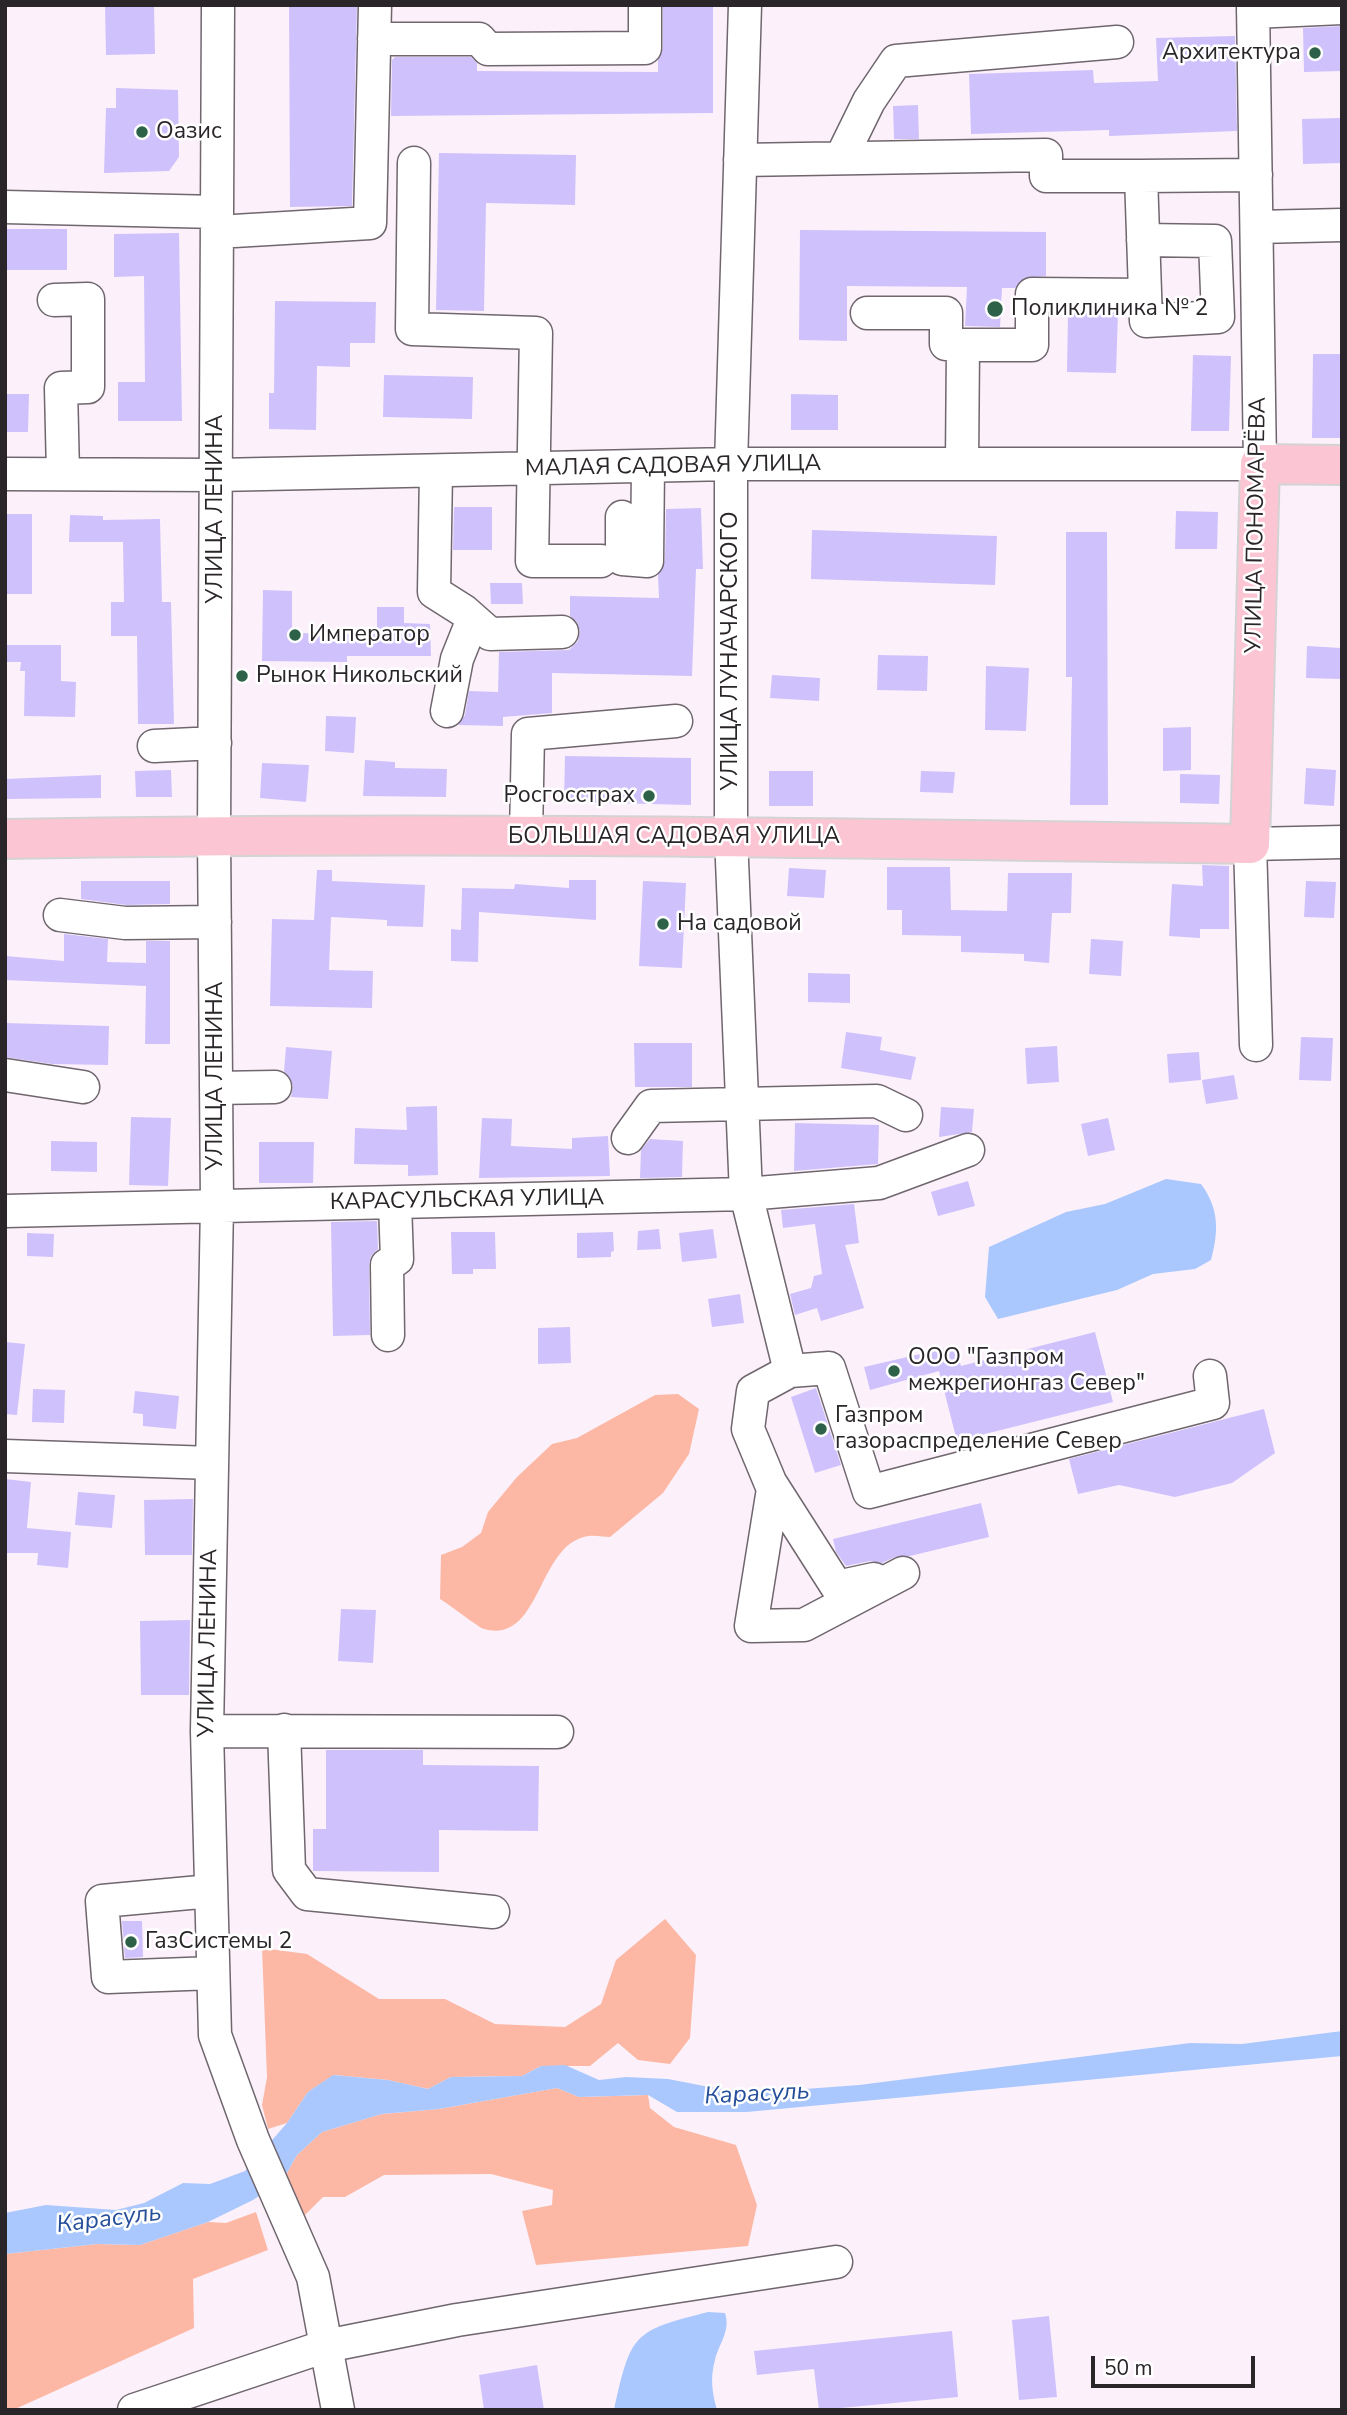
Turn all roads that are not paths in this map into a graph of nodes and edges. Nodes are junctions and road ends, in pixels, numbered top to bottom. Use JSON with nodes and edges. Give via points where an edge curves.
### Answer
{"nodes":[{"id":1,"x":218,"y":5,"type":"edge"},
{"id":2,"x":374,"y":5,"type":"edge"},
{"id":3,"x":645,"y":5,"type":"edge"},
{"id":4,"x":745,"y":5,"type":"edge"},
{"id":5,"x":1253,"y":8,"type":"edge"},
{"id":6,"x":1342,"y":8,"type":"edge"},
{"id":7,"x":374,"y":39,"type":"junction"},
{"id":8,"x":1117,"y":41,"type":"dead end"},
{"id":9,"x":841,"y":159,"type":"junction"},
{"id":10,"x":740,"y":160,"type":"junction"},
{"id":11,"x":414,"y":163,"type":"dead end"},
{"id":12,"x":1141,"y":176,"type":"junction"},
{"id":13,"x":1256,"y":176,"type":"junction"},
{"id":14,"x":5,"y":207,"type":"edge"},
{"id":15,"x":217,"y":222,"type":"junction"},
{"id":16,"x":1342,"y":225,"type":"edge"},
{"id":17,"x":1257,"y":226,"type":"junction"},
{"id":18,"x":1143,"y":240,"type":"junction"},
{"id":19,"x":1145,"y":295,"type":"junction"},
{"id":20,"x":54,"y":300,"type":"dead end"},
{"id":21,"x":867,"y":313,"type":"dead end"},
{"id":22,"x":963,"y":345,"type":"junction"},
{"id":23,"x":731,"y":464,"type":"junction"},
{"id":24,"x":962,"y":464,"type":"junction"},
{"id":25,"x":1260,"y":464,"type":"junction"},
{"id":26,"x":1342,"y":465,"type":"edge"},
{"id":27,"x":648,"y":466,"type":"junction"},
{"id":28,"x":534,"y":468,"type":"junction"},
{"id":29,"x":436,"y":471,"type":"junction"},
{"id":30,"x":5,"y":474,"type":"edge"},
{"id":31,"x":62,"y":474,"type":"junction"},
{"id":32,"x":217,"y":475,"type":"junction"},
{"id":33,"x":622,"y":517,"type":"dead end"},
{"id":34,"x":601,"y":561,"type":"dead end"},
{"id":35,"x":473,"y":619,"type":"junction"},
{"id":36,"x":562,"y":632,"type":"dead end"},
{"id":37,"x":447,"y":711,"type":"dead end"},
{"id":38,"x":676,"y":722,"type":"dead end"},
{"id":39,"x":215,"y":743,"type":"junction"},
{"id":40,"x":154,"y":746,"type":"dead end"},
{"id":41,"x":214,"y":835,"type":"junction"},
{"id":42,"x":526,"y":836,"type":"junction"},
{"id":43,"x":731,"y":837,"type":"junction"},
{"id":44,"x":5,"y":839,"type":"edge"},
{"id":45,"x":1342,"y":842,"type":"edge"},
{"id":46,"x":1250,"y":844,"type":"junction"},
{"id":47,"x":60,"y":915,"type":"dead end"},
{"id":48,"x":215,"y":922,"type":"junction"},
{"id":49,"x":1256,"y":1045,"type":"dead end"},
{"id":50,"x":5,"y":1075,"type":"edge"},
{"id":51,"x":83,"y":1087,"type":"dead end"},
{"id":52,"x":275,"y":1087,"type":"dead end"},
{"id":53,"x":216,"y":1088,"type":"junction"},
{"id":54,"x":742,"y":1104,"type":"junction"},
{"id":55,"x":906,"y":1115,"type":"dead end"},
{"id":56,"x":628,"y":1138,"type":"dead end"},
{"id":57,"x":968,"y":1150,"type":"dead end"},
{"id":58,"x":746,"y":1194,"type":"junction"},
{"id":59,"x":395,"y":1204,"type":"junction"},
{"id":60,"x":217,"y":1205,"type":"junction"},
{"id":61,"x":5,"y":1210,"type":"edge"},
{"id":62,"x":388,"y":1335,"type":"dead end"},
{"id":63,"x":790,"y":1371,"type":"junction"},
{"id":64,"x":1210,"y":1376,"type":"dead end"},
{"id":65,"x":5,"y":1456,"type":"edge"},
{"id":66,"x":212,"y":1464,"type":"junction"},
{"id":67,"x":770,"y":1482,"type":"junction"},
{"id":68,"x":284,"y":1730,"type":"junction"},
{"id":69,"x":208,"y":1731,"type":"junction"},
{"id":70,"x":558,"y":1732,"type":"dead end"},
{"id":71,"x":211,"y":1891,"type":"junction"},
{"id":72,"x":493,"y":1912,"type":"dead end"},
{"id":73,"x":213,"y":1973,"type":"junction"},
{"id":74,"x":836,"y":2262,"type":"dead end"},
{"id":75,"x":326,"y":2347,"type":"junction"},
{"id":76,"x":134,"y":2410,"type":"edge"},
{"id":77,"x":338,"y":2410,"type":"edge"}],
"edges":[{"from":1,"to":15,"type":"street","name":"УЛИЦА ЛЕНИНА"},
{"from":2,"to":7,"type":"street"},
{"from":3,"to":7,"type":"street","via":[[645,48],[488,50],[479,39]]},
{"from":4,"to":10,"type":"street","name":"УЛИЦА ЛУНАЧАРСКОГО"},
{"from":5,"to":6,"type":"street"},
{"from":5,"to":13,"type":"street","name":"УЛИЦА ПОНОМАРЁВА"},
{"from":7,"to":15,"type":"street","via":[[370,223]]},
{"from":8,"to":9,"type":"street","via":[[896,61],[869,101]]},
{"from":9,"to":10,"type":"street"},
{"from":9,"to":12,"type":"street","via":[[1046,155],[1046,176]]},
{"from":10,"to":23,"type":"street","name":"УЛИЦА ЛУНАЧАРСКОГО"},
{"from":11,"to":28,"type":"street","via":[[412,329],[536,333]]},
{"from":12,"to":13,"type":"street"},
{"from":12,"to":18,"type":"street"},
{"from":13,"to":17,"type":"street","name":"УЛИЦА ПОНОМАРЁВА"},
{"from":14,"to":15,"type":"street"},
{"from":15,"to":32,"type":"street","name":"УЛИЦА ЛЕНИНА"},
{"from":16,"to":17,"type":"street"},
{"from":17,"to":25,"type":"street","name":"УЛИЦА ПОНОМАРЁВА"},
{"from":18,"to":19,"type":"street"},
{"from":18,"to":19,"type":"street","via":[[1215,240],[1218,317],[1146,321]]},
{"from":19,"to":22,"type":"street","via":[[1032,294],[1032,345]]},
{"from":20,"to":31,"type":"street","via":[[88,299],[88,387],[61,388]]},
{"from":21,"to":22,"type":"street","via":[[946,313],[946,344]]},
{"from":22,"to":24,"type":"street"},
{"from":23,"to":24,"type":"street","name":"МАЛАЯ САДОВАЯ УЛИЦА"},
{"from":23,"to":27,"type":"street","name":"МАЛАЯ САДОВАЯ УЛИЦА"},
{"from":23,"to":43,"type":"street","name":"УЛИЦА ЛУНАЧАРСКОГО"},
{"from":24,"to":25,"type":"street","name":"МАЛАЯ САДОВАЯ УЛИЦА"},
{"from":25,"to":26,"type":"main road","name":"МАЛАЯ САДОВАЯ УЛИЦА"},
{"from":25,"to":46,"type":"main road","name":"УЛИЦА ПОНОМАРЁВА"},
{"from":27,"to":28,"type":"street","name":"МАЛАЯ САДОВАЯ УЛИЦА"},
{"from":27,"to":33,"type":"street","via":[[647,561],[622,559]]},
{"from":28,"to":29,"type":"street","name":"МАЛАЯ САДОВАЯ УЛИЦА"},
{"from":28,"to":34,"type":"street","via":[[532,561]]},
{"from":29,"to":32,"type":"street","name":"МАЛАЯ САДОВАЯ УЛИЦА"},
{"from":29,"to":35,"type":"street","via":[[433,592]]},
{"from":30,"to":31,"type":"street","name":"МАЛАЯ САДОВАЯ УЛИЦА"},
{"from":31,"to":32,"type":"street","name":"МАЛАЯ САДОВАЯ УЛИЦА"},
{"from":32,"to":39,"type":"street","name":"УЛИЦА ЛЕНИНА"},
{"from":35,"to":36,"type":"street","via":[[490,634]]},
{"from":35,"to":37,"type":"street","via":[[457,659]]},
{"from":38,"to":42,"type":"street","via":[[528,734]]},
{"from":39,"to":40,"type":"street"},
{"from":39,"to":41,"type":"street","name":"УЛИЦА ЛЕНИНА"},
{"from":41,"to":42,"type":"main road","name":"БОЛЬШАЯ САДОВАЯ УЛИЦА"},
{"from":41,"to":44,"type":"main road","name":"БОЛЬШАЯ САДОВАЯ УЛИЦА"},
{"from":41,"to":48,"type":"street","name":"УЛИЦА ЛЕНИНА"},
{"from":42,"to":43,"type":"main road","name":"БОЛЬШАЯ САДОВАЯ УЛИЦА"},
{"from":43,"to":46,"type":"main road","name":"БОЛЬШАЯ САДОВАЯ УЛИЦА"},
{"from":43,"to":54,"type":"street","name":"УЛИЦА ЛУНАЧАРСКОГО"},
{"from":45,"to":46,"type":"street","name":"БОЛЬШАЯ САДОВАЯ УЛИЦА"},
{"from":46,"to":49,"type":"street","name":"УЛИЦА ПОНОМАРЁВА"},
{"from":47,"to":48,"type":"street","via":[[125,923]]},
{"from":48,"to":53,"type":"street","name":"УЛИЦА ЛЕНИНА"},
{"from":50,"to":51,"type":"street"},
{"from":52,"to":53,"type":"street"},
{"from":53,"to":60,"type":"street","name":"УЛИЦА ЛЕНИНА"},
{"from":54,"to":55,"type":"street","via":[[877,1101]]},
{"from":54,"to":56,"type":"street","via":[[652,1106]]},
{"from":54,"to":58,"type":"street","name":"УЛИЦА ЛУНАЧАРСКОГО"},
{"from":57,"to":58,"type":"street","via":[[878,1183]]},
{"from":58,"to":59,"type":"street","name":"КАРАСУЛЬСКАЯ УЛИЦА"},
{"from":58,"to":63,"type":"street"},
{"from":59,"to":60,"type":"street","name":"КАРАСУЛЬСКАЯ УЛИЦА"},
{"from":59,"to":62,"type":"street","via":[[397,1259],[387,1265]]},
{"from":60,"to":61,"type":"street","name":"КАРАСУЛЬСКАЯ УЛИЦА"},
{"from":60,"to":66,"type":"street","name":"УЛИЦА ЛЕНИНА"},
{"from":63,"to":64,"type":"street","via":[[829,1368],[869,1492],[1213,1403]]},
{"from":63,"to":67,"type":"street","via":[[753,1391],[748,1429]]},
{"from":65,"to":66,"type":"street"},
{"from":66,"to":69,"type":"street","name":"УЛИЦА ЛЕНИНА"},
{"from":67,"to":67,"type":"street","via":[[773,1489],[751,1626],[804,1625],[903,1573],[837,1587]]},
{"from":68,"to":69,"type":"street"},
{"from":68,"to":70,"type":"street"},
{"from":68,"to":72,"type":"street","via":[[289,1870],[307,1894]]},
{"from":69,"to":71,"type":"street","name":"УЛИЦА ЛЕНИНА"},
{"from":71,"to":73,"type":"street","name":"УЛИЦА ЛЕНИНА"},
{"from":71,"to":73,"type":"street","via":[[102,1901],[107,1977]]},
{"from":73,"to":75,"type":"street","name":"УЛИЦА ЛЕНИНА","via":[[215,2035],[253,2140],[313,2277]]},
{"from":74,"to":75,"type":"street","via":[[457,2320]]},
{"from":75,"to":76,"type":"street"},
{"from":75,"to":77,"type":"street","name":"УЛИЦА ЛЕНИНА"}]}
